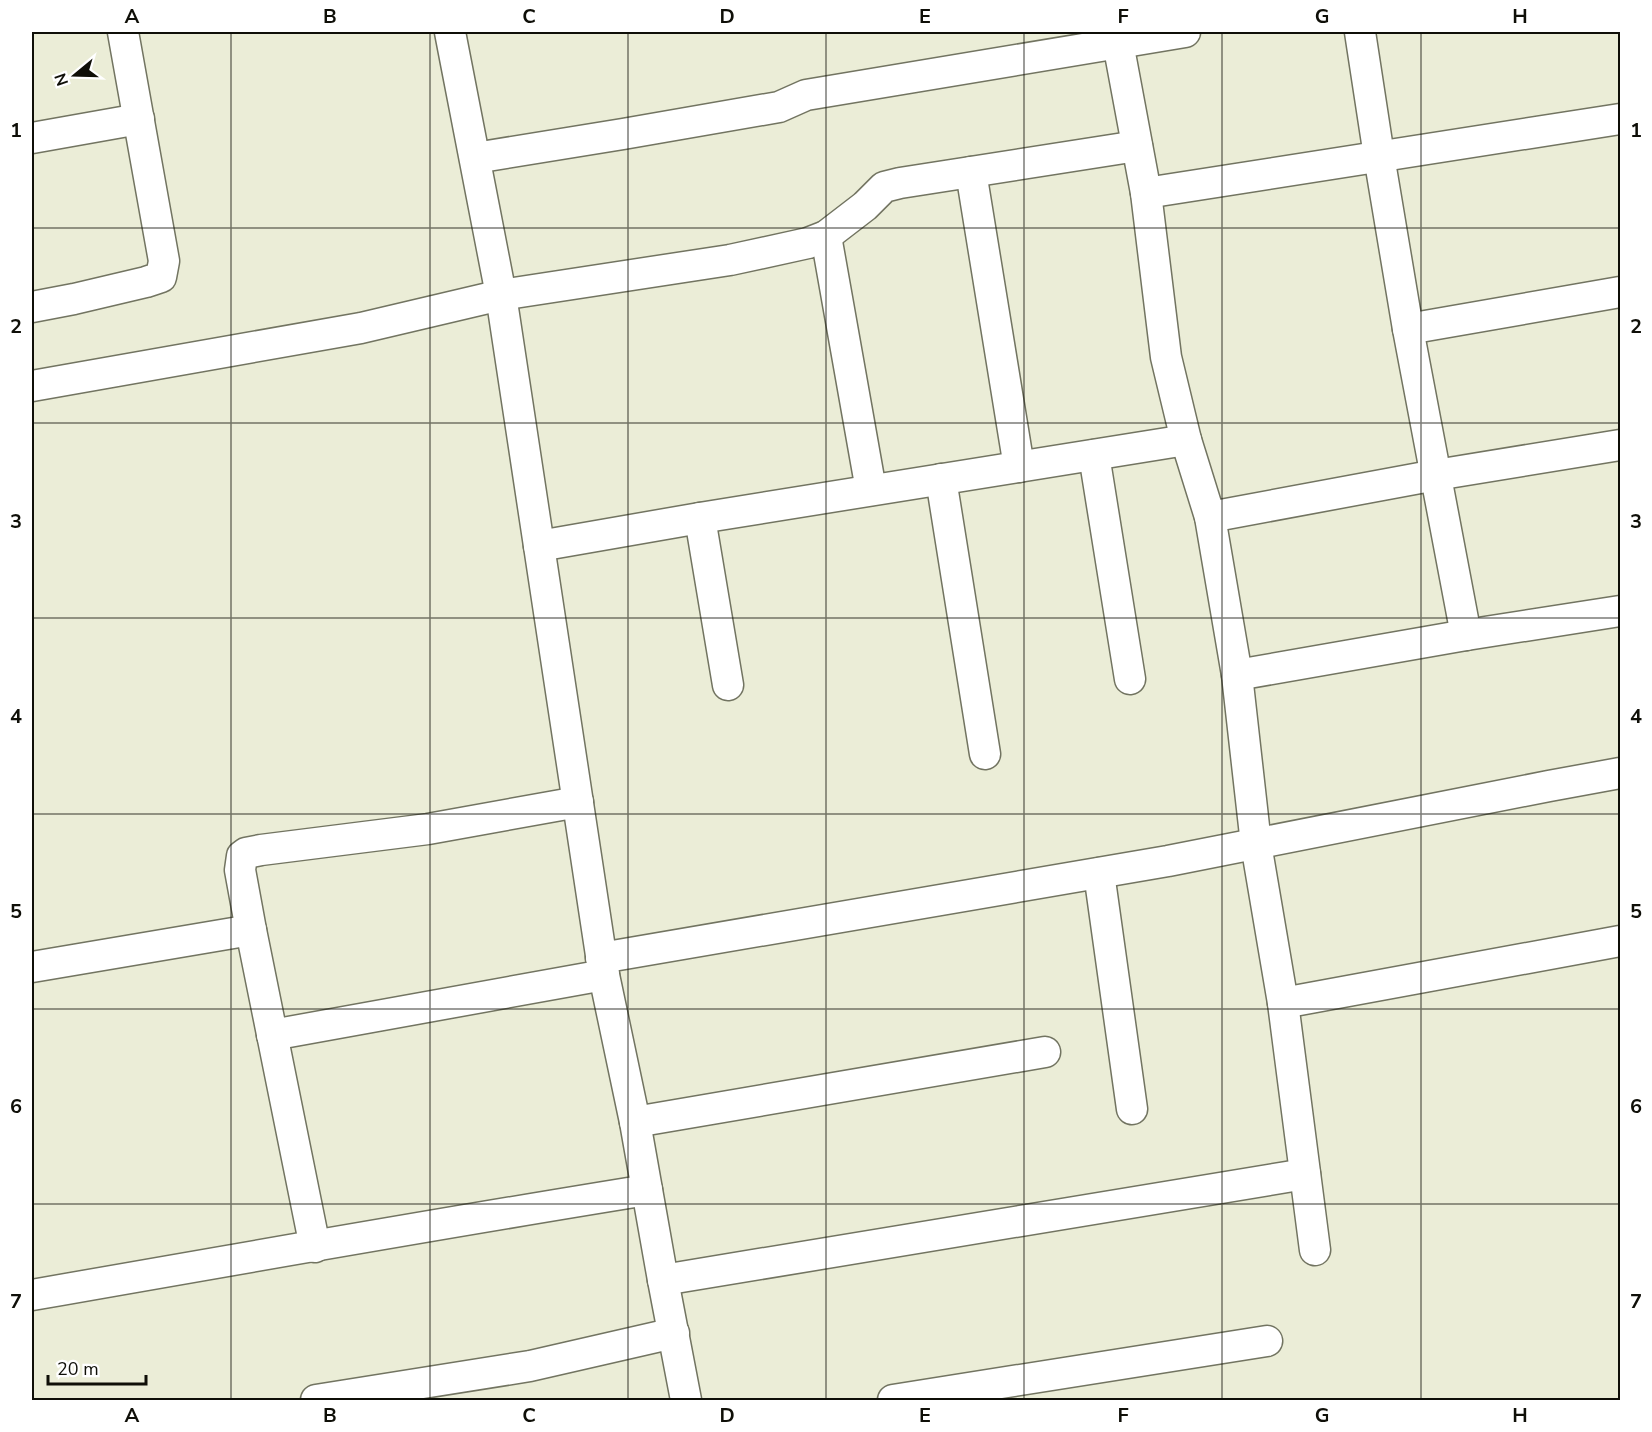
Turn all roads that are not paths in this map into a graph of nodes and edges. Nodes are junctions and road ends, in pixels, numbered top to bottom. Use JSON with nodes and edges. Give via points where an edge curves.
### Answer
{"nodes":[{"id":1,"x":123,"y":32,"type":"edge"},
{"id":2,"x":450,"y":32,"type":"edge"},
{"id":3,"x":1185,"y":32,"type":"edge"},
{"id":4,"x":1360,"y":32,"type":"edge"},
{"id":5,"x":1117,"y":37,"type":"edge"},
{"id":6,"x":139,"y":119,"type":"junction"},
{"id":7,"x":1620,"y":119,"type":"edge"},
{"id":8,"x":32,"y":138,"type":"edge"},
{"id":9,"x":1137,"y":146,"type":"junction"},
{"id":10,"x":1379,"y":156,"type":"junction"},
{"id":11,"x":475,"y":158,"type":"junction"},
{"id":12,"x":971,"y":172,"type":"junction"},
{"id":13,"x":1146,"y":193,"type":"junction"},
{"id":14,"x":826,"y":236,"type":"junction"},
{"id":15,"x":1620,"y":292,"type":"edge"},
{"id":16,"x":501,"y":295,"type":"junction"},
{"id":17,"x":32,"y":307,"type":"edge"},
{"id":18,"x":1408,"y":329,"type":"junction"},
{"id":19,"x":32,"y":386,"type":"edge"},
{"id":20,"x":1186,"y":440,"type":"junction"},
{"id":21,"x":1620,"y":445,"type":"edge"},
{"id":22,"x":1094,"y":455,"type":"junction"},
{"id":23,"x":1019,"y":467,"type":"junction"},
{"id":24,"x":1436,"y":474,"type":"junction"},
{"id":25,"x":940,"y":479,"type":"junction"},
{"id":26,"x":871,"y":490,"type":"junction"},
{"id":27,"x":1210,"y":517,"type":"junction"},
{"id":28,"x":700,"y":518,"type":"junction"},
{"id":29,"x":539,"y":546,"type":"junction"},
{"id":30,"x":1620,"y":611,"type":"edge"},
{"id":31,"x":1466,"y":635,"type":"junction"},
{"id":32,"x":1237,"y":675,"type":"junction"},
{"id":33,"x":1130,"y":679,"type":"dead end"},
{"id":34,"x":728,"y":685,"type":"dead end"},
{"id":35,"x":985,"y":754,"type":"dead end"},
{"id":36,"x":1620,"y":773,"type":"edge"},
{"id":37,"x":578,"y":802,"type":"junction"},
{"id":38,"x":1256,"y":844,"type":"junction"},
{"id":39,"x":1099,"y":873,"type":"junction"},
{"id":40,"x":251,"y":930,"type":"junction"},
{"id":41,"x":1620,"y":941,"type":"edge"},
{"id":42,"x":32,"y":967,"type":"edge"},
{"id":43,"x":602,"y":967,"type":"junction"},
{"id":44,"x":1282,"y":1003,"type":"junction"},
{"id":45,"x":272,"y":1035,"type":"junction"},
{"id":46,"x":1045,"y":1052,"type":"dead end"},
{"id":47,"x":1132,"y":1109,"type":"dead end"},
{"id":48,"x":635,"y":1122,"type":"junction"},
{"id":49,"x":1305,"y":1174,"type":"junction"},
{"id":50,"x":647,"y":1190,"type":"junction"},
{"id":51,"x":315,"y":1247,"type":"junction"},
{"id":52,"x":1316,"y":1250,"type":"dead end"},
{"id":53,"x":663,"y":1280,"type":"junction"},
{"id":54,"x":32,"y":1295,"type":"edge"},
{"id":55,"x":674,"y":1333,"type":"junction"},
{"id":56,"x":1267,"y":1341,"type":"dead end"},
{"id":57,"x":316,"y":1401,"type":"edge"},
{"id":58,"x":686,"y":1401,"type":"edge"},
{"id":59,"x":893,"y":1401,"type":"edge"}],
"edges":[{"from":1,"to":6,"type":"street"},
{"from":2,"to":11,"type":"street"},
{"from":3,"to":5,"type":"street"},
{"from":4,"to":10,"type":"street"},
{"from":5,"to":9,"type":"street"},
{"from":5,"to":11,"type":"street","via":[[806,95],[779,107]]},
{"from":6,"to":8,"type":"street"},
{"from":6,"to":17,"type":"street","via":[[164,261],[161,276]]},
{"from":7,"to":10,"type":"street"},
{"from":9,"to":12,"type":"street"},
{"from":9,"to":13,"type":"street"},
{"from":10,"to":13,"type":"street"},
{"from":10,"to":18,"type":"street"},
{"from":11,"to":16,"type":"street"},
{"from":12,"to":14,"type":"street","via":[[884,187],[865,207]]},
{"from":12,"to":23,"type":"street"},
{"from":13,"to":20,"type":"street","via":[[1166,357]]},
{"from":14,"to":16,"type":"street","via":[[730,260]]},
{"from":14,"to":26,"type":"street"},
{"from":15,"to":18,"type":"street"},
{"from":16,"to":19,"type":"street","via":[[361,328]]},
{"from":16,"to":29,"type":"street"},
{"from":18,"to":24,"type":"street"},
{"from":20,"to":22,"type":"street"},
{"from":20,"to":27,"type":"street"},
{"from":21,"to":24,"type":"street"},
{"from":22,"to":23,"type":"street"},
{"from":22,"to":33,"type":"street"},
{"from":23,"to":25,"type":"street"},
{"from":24,"to":27,"type":"street"},
{"from":24,"to":31,"type":"street"},
{"from":25,"to":26,"type":"street"},
{"from":25,"to":35,"type":"street"},
{"from":26,"to":28,"type":"street"},
{"from":27,"to":32,"type":"street"},
{"from":28,"to":29,"type":"street"},
{"from":28,"to":34,"type":"street"},
{"from":29,"to":37,"type":"street"},
{"from":30,"to":31,"type":"street"},
{"from":31,"to":32,"type":"street"},
{"from":32,"to":38,"type":"street"},
{"from":36,"to":38,"type":"street"},
{"from":37,"to":40,"type":"street","via":[[428,829],[243,854],[240,870]]},
{"from":37,"to":43,"type":"street"},
{"from":38,"to":39,"type":"street"},
{"from":38,"to":44,"type":"street"},
{"from":39,"to":43,"type":"street"},
{"from":39,"to":47,"type":"street"},
{"from":40,"to":42,"type":"street"},
{"from":40,"to":45,"type":"street"},
{"from":41,"to":44,"type":"street"},
{"from":43,"to":45,"type":"street"},
{"from":43,"to":48,"type":"street"},
{"from":44,"to":49,"type":"street"},
{"from":45,"to":51,"type":"street"},
{"from":46,"to":48,"type":"street"},
{"from":48,"to":50,"type":"street"},
{"from":49,"to":52,"type":"street"},
{"from":49,"to":53,"type":"street"},
{"from":50,"to":51,"type":"street"},
{"from":50,"to":53,"type":"street"},
{"from":51,"to":54,"type":"street"},
{"from":53,"to":55,"type":"street"},
{"from":55,"to":57,"type":"street","via":[[530,1366]]},
{"from":55,"to":58,"type":"street"},
{"from":56,"to":59,"type":"street"}]}
